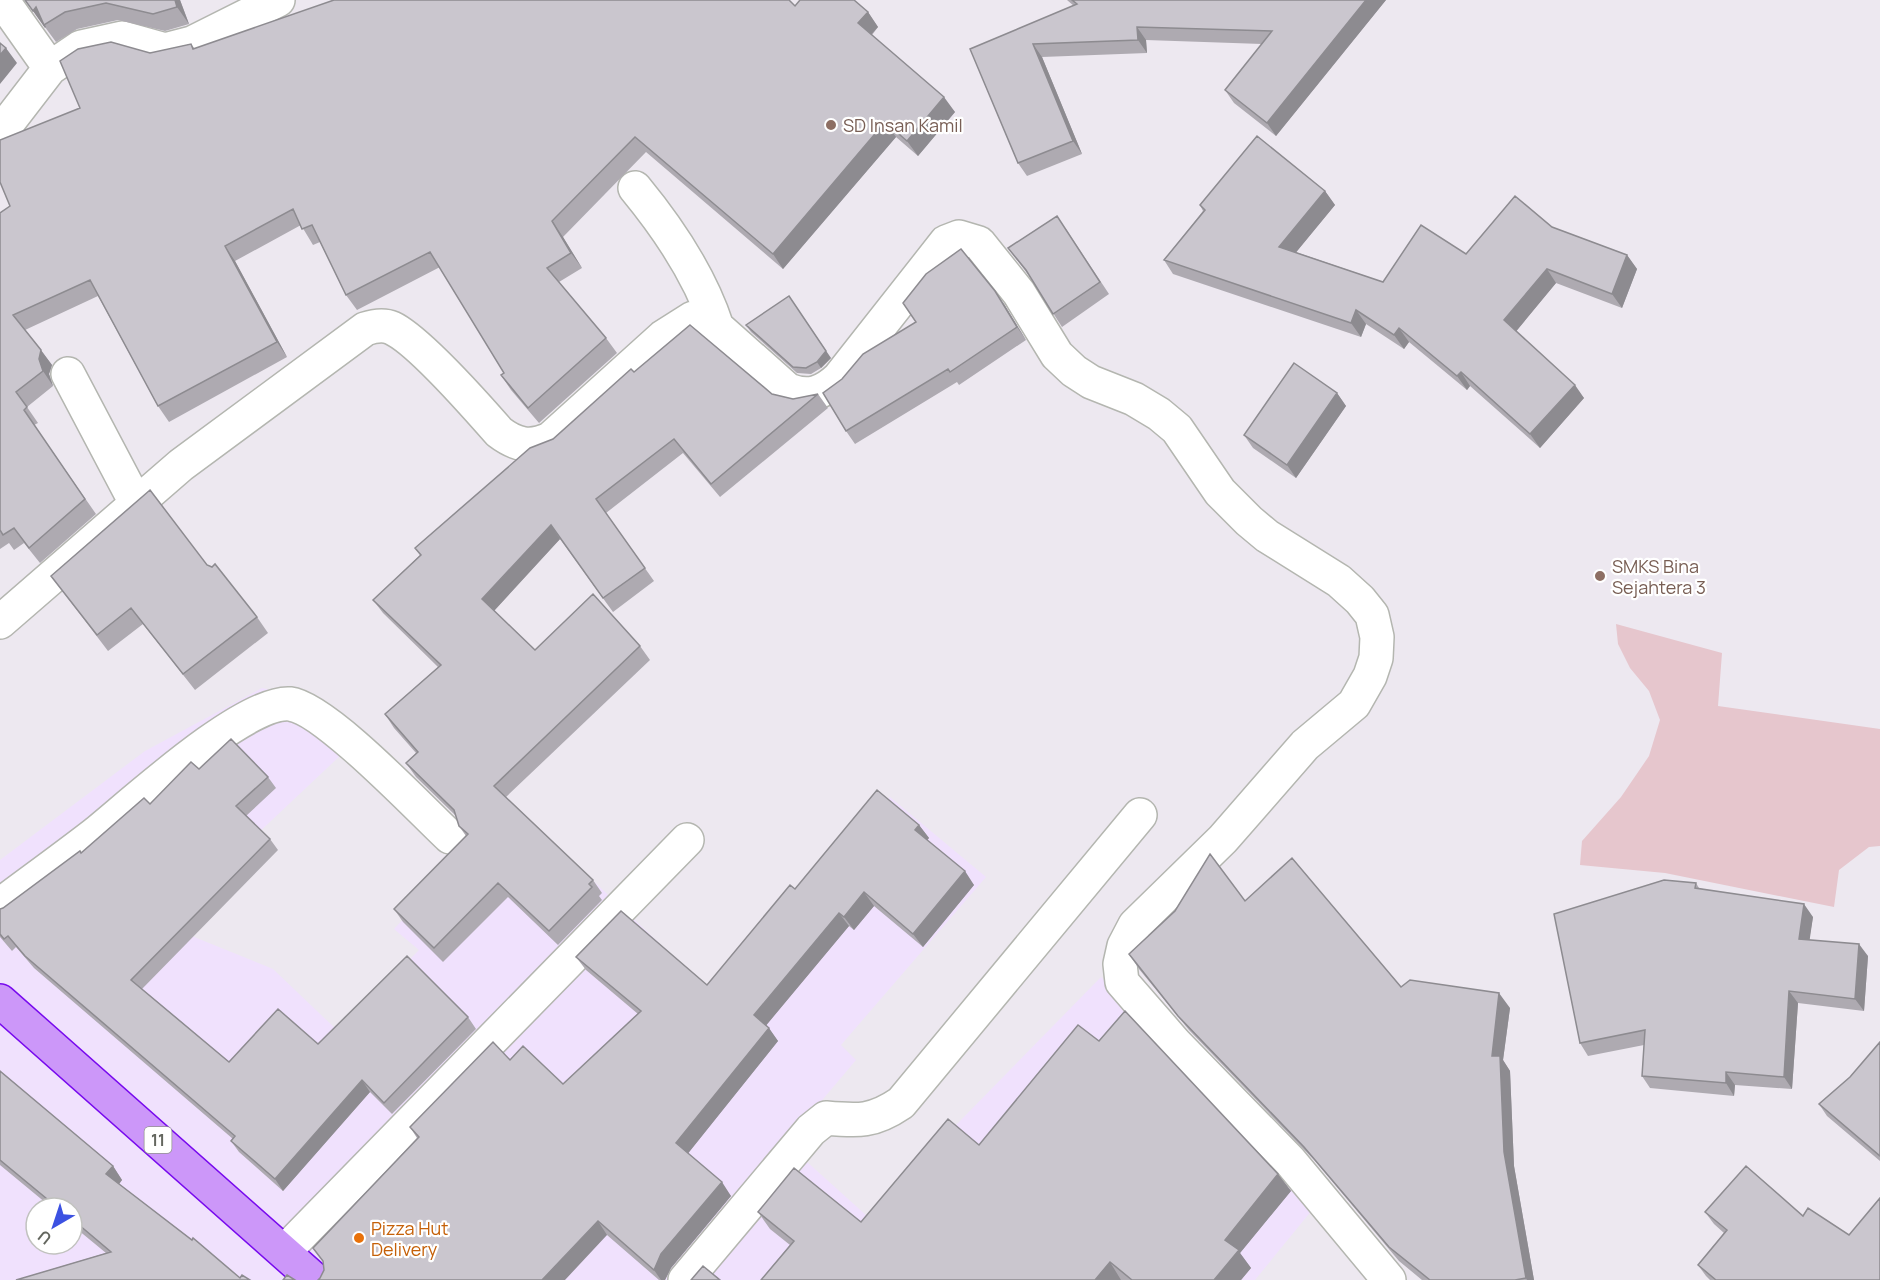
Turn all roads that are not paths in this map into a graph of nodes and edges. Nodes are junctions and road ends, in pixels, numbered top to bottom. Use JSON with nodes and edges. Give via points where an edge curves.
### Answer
{"nodes":[{"id":1,"x":2,"y":0,"type":"edge"},
{"id":2,"x":278,"y":0,"type":"edge"},
{"id":3,"x":50,"y":68,"type":"junction"},
{"id":4,"x":0,"y":133,"type":"edge"},
{"id":5,"x":635,"y":188,"type":"dead end"},
{"id":6,"x":717,"y":327,"type":"junction"},
{"id":7,"x":68,"y":374,"type":"dead end"},
{"id":8,"x":135,"y":503,"type":"junction"},
{"id":9,"x":0,"y":622,"type":"edge"},
{"id":10,"x":1140,"y":815,"type":"dead end"},
{"id":11,"x":450,"y":837,"type":"dead end"},
{"id":12,"x":687,"y":840,"type":"dead end"},
{"id":13,"x":0,"y":904,"type":"edge"},
{"id":14,"x":0,"y":1001,"type":"edge"},
{"id":15,"x":284,"y":1252,"type":"junction"},
{"id":16,"x":315,"y":1280,"type":"edge"},
{"id":17,"x":685,"y":1280,"type":"edge"},
{"id":18,"x":1389,"y":1280,"type":"edge"}],
"edges":[{"from":1,"to":3,"type":"street"},
{"from":2,"to":3,"type":"street","via":[[192,43],[165,50],[122,38],[81,47]]},
{"from":3,"to":4,"type":"street"},
{"from":5,"to":6,"type":"street","via":[[663,222],[708,300]]},
{"from":6,"to":8,"type":"street","via":[[693,318],[678,326],[550,439],[522,445],[499,432],[409,341],[394,329],[376,325],[353,335]]},
{"from":6,"to":18,"type":"street","via":[[788,390],[813,394],[827,389],[839,378],[946,242],[969,238],[979,243],[1019,293],[1057,355],[1074,371],[1159,414],[1177,429],[1220,492],[1249,521],[1339,581],[1372,615],[1376,658],[1354,704],[1305,745],[1223,839],[1136,925],[1124,946],[1120,964],[1122,982],[1174,1042],[1290,1161]]},
{"from":7,"to":8,"type":"street"},
{"from":8,"to":9,"type":"street"},
{"from":10,"to":17,"type":"street","via":[[901,1103],[882,1116],[853,1121],[826,1118],[811,1130]]},
{"from":11,"to":13,"type":"street","via":[[338,732],[303,708],[289,704],[248,719],[174,766],[97,832]]},
{"from":12,"to":15,"type":"street"},
{"from":14,"to":15,"type":"highway","number":"11"},
{"from":15,"to":16,"type":"highway","number":"11"}]}
